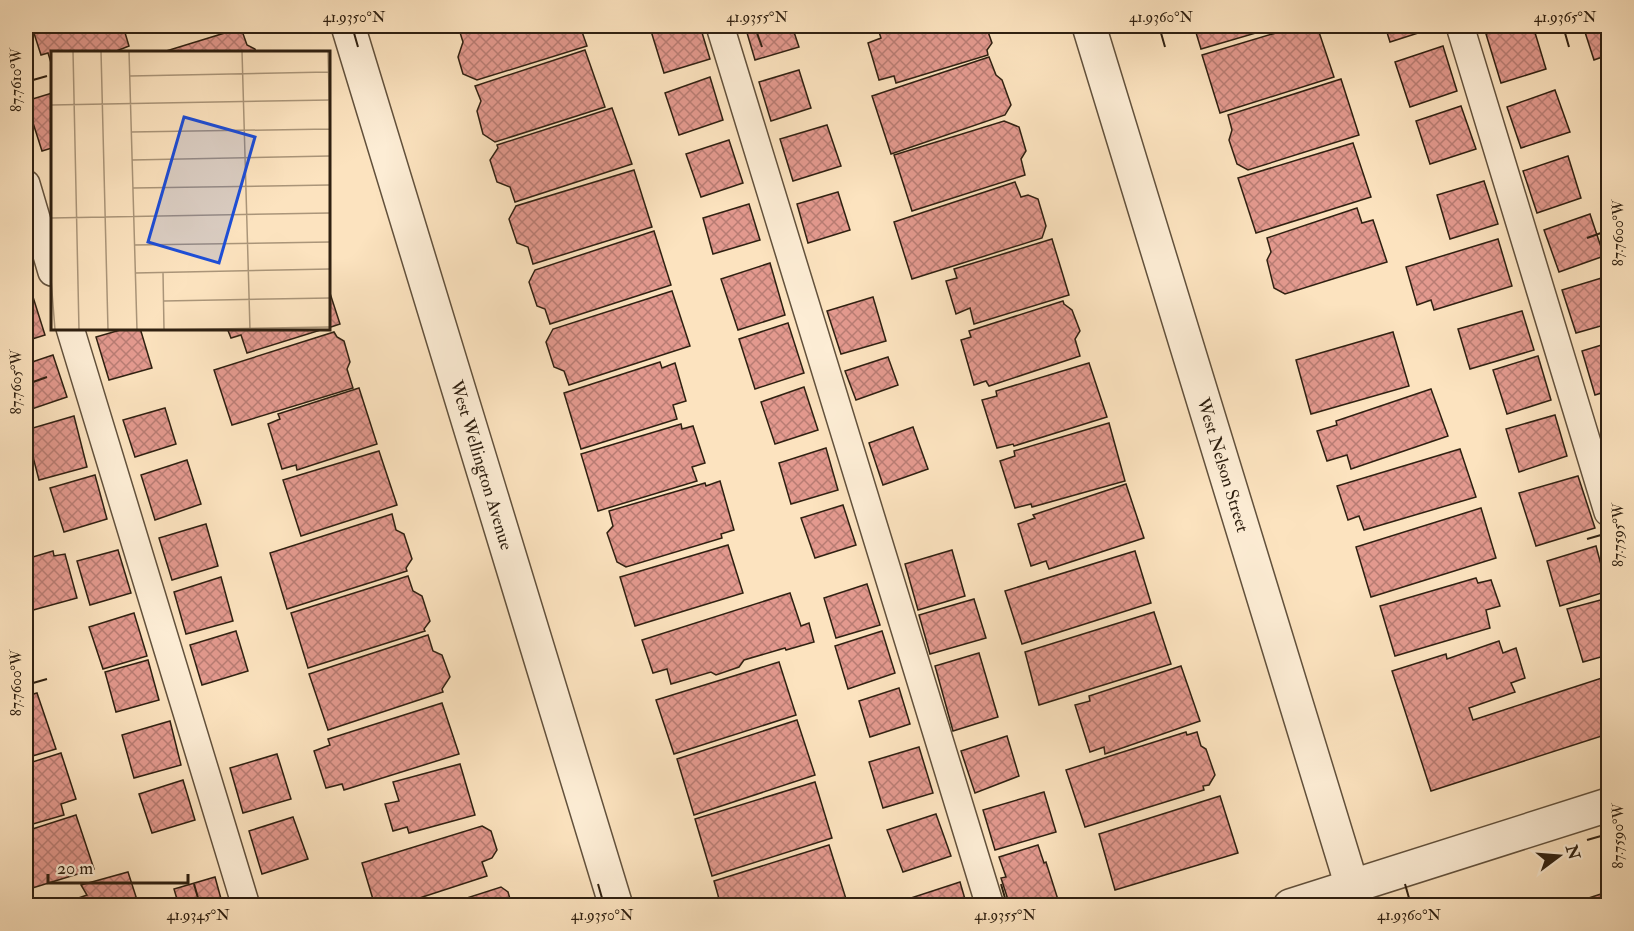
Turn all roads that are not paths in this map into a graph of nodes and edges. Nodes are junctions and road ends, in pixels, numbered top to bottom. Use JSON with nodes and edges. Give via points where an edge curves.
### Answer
{"nodes":[{"id":1,"x":348,"y":26,"type":"edge"},
{"id":2,"x":720,"y":26,"type":"edge"},
{"id":3,"x":1089,"y":26,"type":"edge"},
{"id":4,"x":1460,"y":26,"type":"edge"},
{"id":5,"x":26,"y":184,"type":"edge"},
{"id":6,"x":51,"y":269,"type":"edge"},
{"id":7,"x":71,"y":330,"type":"edge"},
{"id":8,"x":1608,"y":513,"type":"edge"},
{"id":9,"x":1608,"y":805,"type":"edge"},
{"id":10,"x":1355,"y":896,"type":"edge"},
{"id":11,"x":246,"y":906,"type":"edge"},
{"id":12,"x":616,"y":906,"type":"edge"},
{"id":13,"x":990,"y":906,"type":"edge"},
{"id":14,"x":1290,"y":906,"type":"edge"}],
"edges":[{"from":1,"to":12,"type":"street","name":"West Wellington Avenue"},
{"from":2,"to":13,"type":"lane"},
{"from":3,"to":10,"type":"street","name":"West Nelson Street"},
{"from":4,"to":8,"type":"lane"},
{"from":5,"to":6,"type":"lane"},
{"from":7,"to":11,"type":"lane"},
{"from":9,"to":10,"type":"street"},
{"from":10,"to":14,"type":"street"}]}
